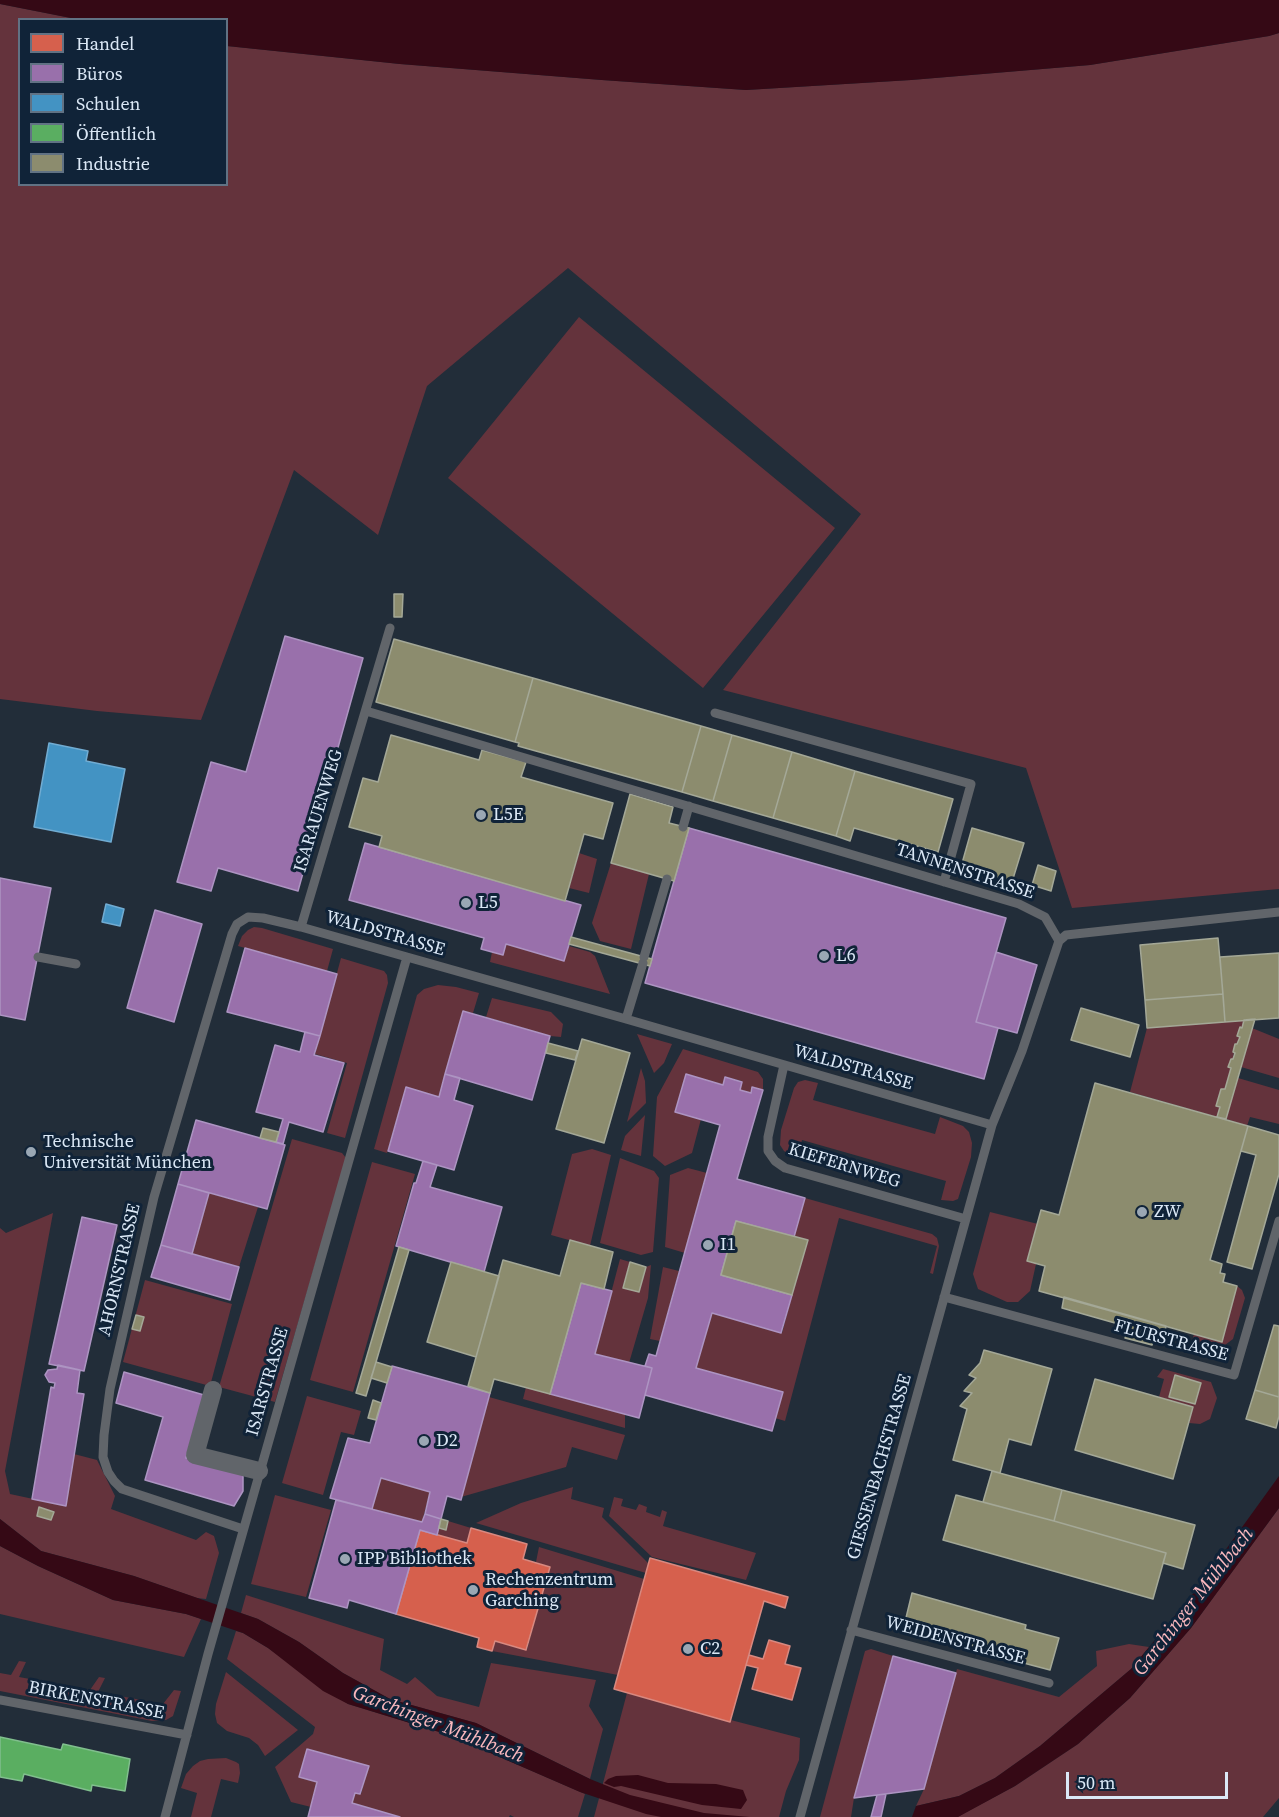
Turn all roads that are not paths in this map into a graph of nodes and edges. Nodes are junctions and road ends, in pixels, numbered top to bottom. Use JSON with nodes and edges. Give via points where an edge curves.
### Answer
{"nodes":[{"id":1,"x":390,"y":628,"type":"dead end"},
{"id":2,"x":366,"y":711,"type":"junction"},
{"id":3,"x":715,"y":713,"type":"dead end"},
{"id":4,"x":689,"y":806,"type":"junction"},
{"id":5,"x":682,"y":827,"type":"dead end"},
{"id":6,"x":667,"y":879,"type":"dead end"},
{"id":7,"x":944,"y":882,"type":"junction"},
{"id":8,"x":1279,"y":912,"type":"edge"},
{"id":9,"x":301,"y":927,"type":"junction"},
{"id":10,"x":1059,"y":941,"type":"junction"},
{"id":11,"x":38,"y":957,"type":"dead end"},
{"id":12,"x":406,"y":957,"type":"junction"},
{"id":13,"x":76,"y":964,"type":"dead end"},
{"id":14,"x":626,"y":1019,"type":"junction"},
{"id":15,"x":784,"y":1065,"type":"junction"},
{"id":16,"x":992,"y":1125,"type":"junction"},
{"id":17,"x":966,"y":1220,"type":"junction"},
{"id":18,"x":1279,"y":1224,"type":"edge"},
{"id":19,"x":944,"y":1297,"type":"junction"},
{"id":20,"x":213,"y":1390,"type":"dead end"},
{"id":21,"x":260,"y":1471,"type":"junction"},
{"id":22,"x":243,"y":1529,"type":"junction"},
{"id":23,"x":851,"y":1630,"type":"junction"},
{"id":24,"x":1049,"y":1683,"type":"dead end"},
{"id":25,"x":0,"y":1700,"type":"edge"},
{"id":26,"x":186,"y":1735,"type":"junction"},
{"id":27,"x":165,"y":1817,"type":"edge"},
{"id":28,"x":800,"y":1817,"type":"edge"}],
"edges":[{"from":1,"to":2,"type":"lane","name":"ISARAUENWEG"},
{"from":2,"to":4,"type":"lane","name":"TANNENSTRASSE"},
{"from":2,"to":9,"type":"lane","name":"ISARAUENWEG"},
{"from":3,"to":7,"type":"lane","via":[[971,784]]},
{"from":4,"to":5,"type":"lane"},
{"from":4,"to":7,"type":"lane","name":"TANNENSTRASSE"},
{"from":6,"to":14,"type":"lane"},
{"from":7,"to":10,"type":"lane","name":"TANNENSTRASSE","via":[[1019,904],[1046,917]]},
{"from":8,"to":10,"type":"lane","via":[[1066,935]]},
{"from":9,"to":12,"type":"lane","name":"WALDSTRASSE"},
{"from":9,"to":22,"type":"lane","name":"AHORNSTRASSE","via":[[248,917],[237,924],[232,934],[154,1197],[112,1380],[104,1435],[108,1472],[122,1489]]},
{"from":10,"to":16,"type":"lane"},
{"from":11,"to":13,"type":"lane"},
{"from":12,"to":14,"type":"lane","name":"WALDSTRASSE"},
{"from":12,"to":21,"type":"lane","name":"ISARSTRASSE"},
{"from":14,"to":15,"type":"lane","name":"WALDSTRASSE"},
{"from":15,"to":16,"type":"lane","name":"WALDSTRASSE"},
{"from":15,"to":17,"type":"lane","name":"KIEFERNWEG","via":[[768,1137],[768,1151],[775,1161],[785,1168]]},
{"from":16,"to":17,"type":"lane","name":"GIESSENBACHSTRASSE"},
{"from":17,"to":19,"type":"lane","name":"GIESSENBACHSTRASSE"},
{"from":18,"to":19,"type":"lane","name":"FLURSTRASSE","via":[[1234,1375]]},
{"from":19,"to":23,"type":"lane","name":"GIESSENBACHSTRASSE"},
{"from":20,"to":21,"type":"street","via":[[195,1455]]},
{"from":21,"to":22,"type":"lane","name":"ISARSTRASSE"},
{"from":22,"to":26,"type":"lane","name":"ISARSTRASSE"},
{"from":23,"to":24,"type":"lane","name":"WEIDENSTRASSE"},
{"from":23,"to":28,"type":"lane","name":"GIESSENBACHSTRASSE"},
{"from":25,"to":26,"type":"lane","name":"BIRKENSTRASSE"},
{"from":26,"to":27,"type":"lane","name":"ISARSTRASSE"}]}
